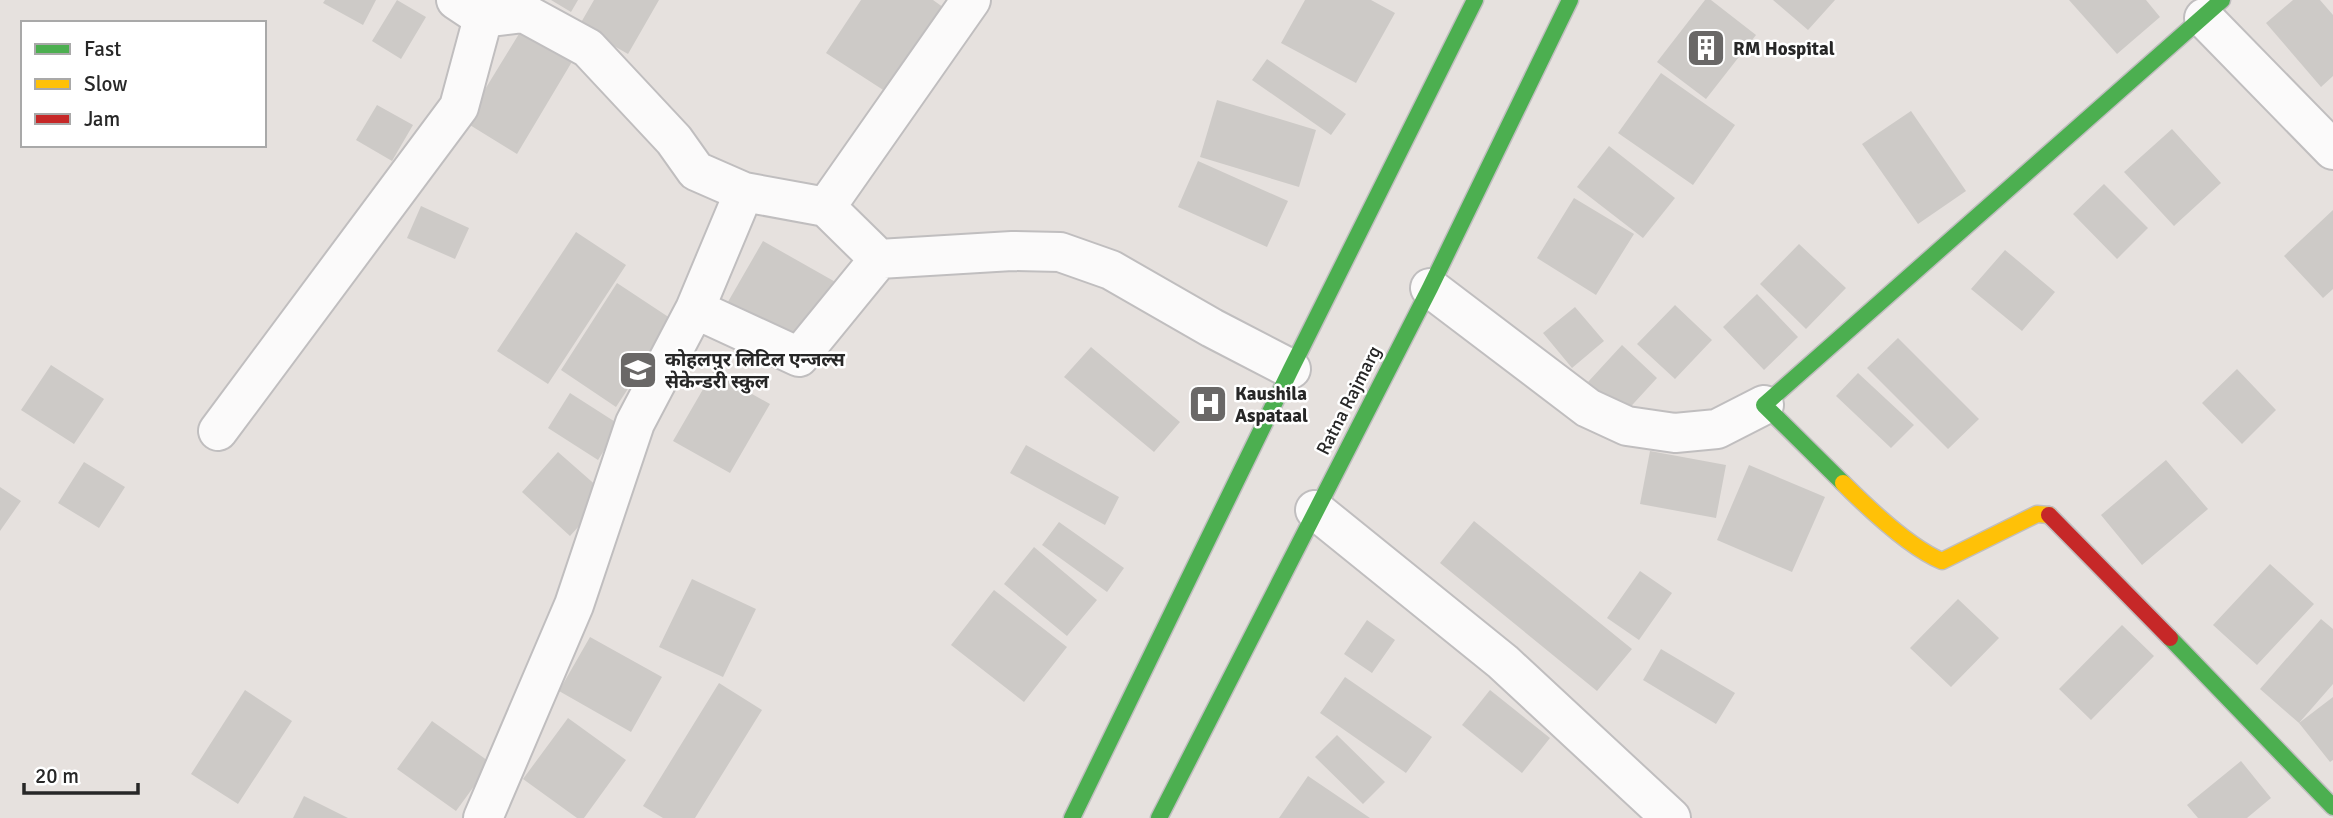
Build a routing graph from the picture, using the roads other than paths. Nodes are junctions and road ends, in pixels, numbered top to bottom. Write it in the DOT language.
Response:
graph roads {
  1 [pos="971,0"];
  2 [pos="1475,0"];
  3 [pos="1570,0"];
  4 [pos="470,9"];
  5 [pos="2213,9"];
  6 [pos="2333,150"];
  7 [pos="744,192"];
  8 [pos="826,207"];
  9 [pos="879,258"];
  10 [pos="1430,288"];
  11 [pos="695,309"];
  12 [pos="1291,369"];
  13 [pos="1764,405"];
  14 [pos="218,431"];
  15 [pos="1315,510"];
  16 [pos="2333,807"];
  17 [pos="483,818"];
  18 [pos="1072,818"];
  19 [pos="1159,818"];
  20 [pos="1671,818"];
  1 -- 8 [label="street"];
  2 -- 12 [label="main road"];
  3 -- 10 [label="main road, Ratna Rajmarg"];
  4 -- 7 [label="street"];
  4 -- 14 [label="street"];
  5 -- 6 [label="street"];
  5 -- 13 [label="main road"];
  7 -- 8 [label="street"];
  7 -- 11 [label="street"];
  8 -- 9 [label="street"];
  9 -- 11 [label="street"];
  9 -- 12 [label="street"];
  10 -- 13 [label="street"];
  10 -- 15 [label="main road, Ratna Rajmarg"];
  11 -- 17 [label="street"];
  12 -- 18 [label="main road"];
  13 -- 16 [label="main road"];
  15 -- 19 [label="main road, Ratna Rajmarg"];
  15 -- 20 [label="street"];
}
